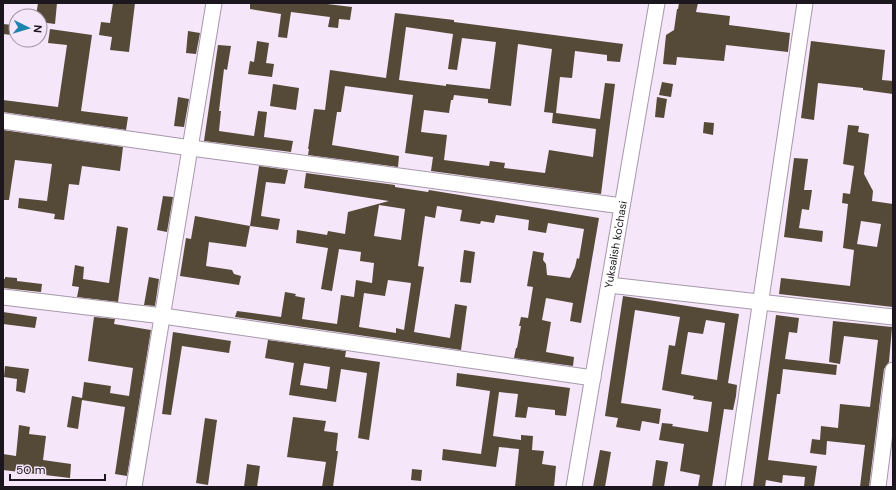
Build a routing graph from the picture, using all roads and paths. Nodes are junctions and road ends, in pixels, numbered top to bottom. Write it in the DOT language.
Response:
graph roads {
  1 [pos="214,3"];
  2 [pos="657,3"];
  3 [pos="805,3"];
  4 [pos="3,121"];
  5 [pos="191,148"];
  6 [pos="622,206"];
  7 [pos="609,284"];
  8 [pos="3,297"];
  9 [pos="760,302"];
  10 [pos="163,316"];
  11 [pos="893,317"];
  12 [pos="893,370"];
  13 [pos="593,378"];
  14 [pos="134,487"];
  15 [pos="574,487"];
  16 [pos="733,487"];
  17 [pos="878,487"];
  1 -- 5 [label="street"];
  2 -- 6 [label="street, Yuksalish ko'chasi"];
  3 -- 9 [label="street"];
  4 -- 5 [label="street"];
  5 -- 6 [label="street"];
  5 -- 10 [label="street"];
  6 -- 7 [label="street, Yuksalish ko'chasi"];
  7 -- 9 [label="street"];
  7 -- 13 [label="street, Yuksalish ko'chasi"];
  8 -- 10 [label="street"];
  9 -- 11 [label="street"];
  9 -- 16 [label="street"];
  10 -- 13 [label="street"];
  10 -- 14 [label="street"];
  12 -- 17 [label="street"];
  13 -- 15 [label="street, Yuksalish ko'chasi"];
}
